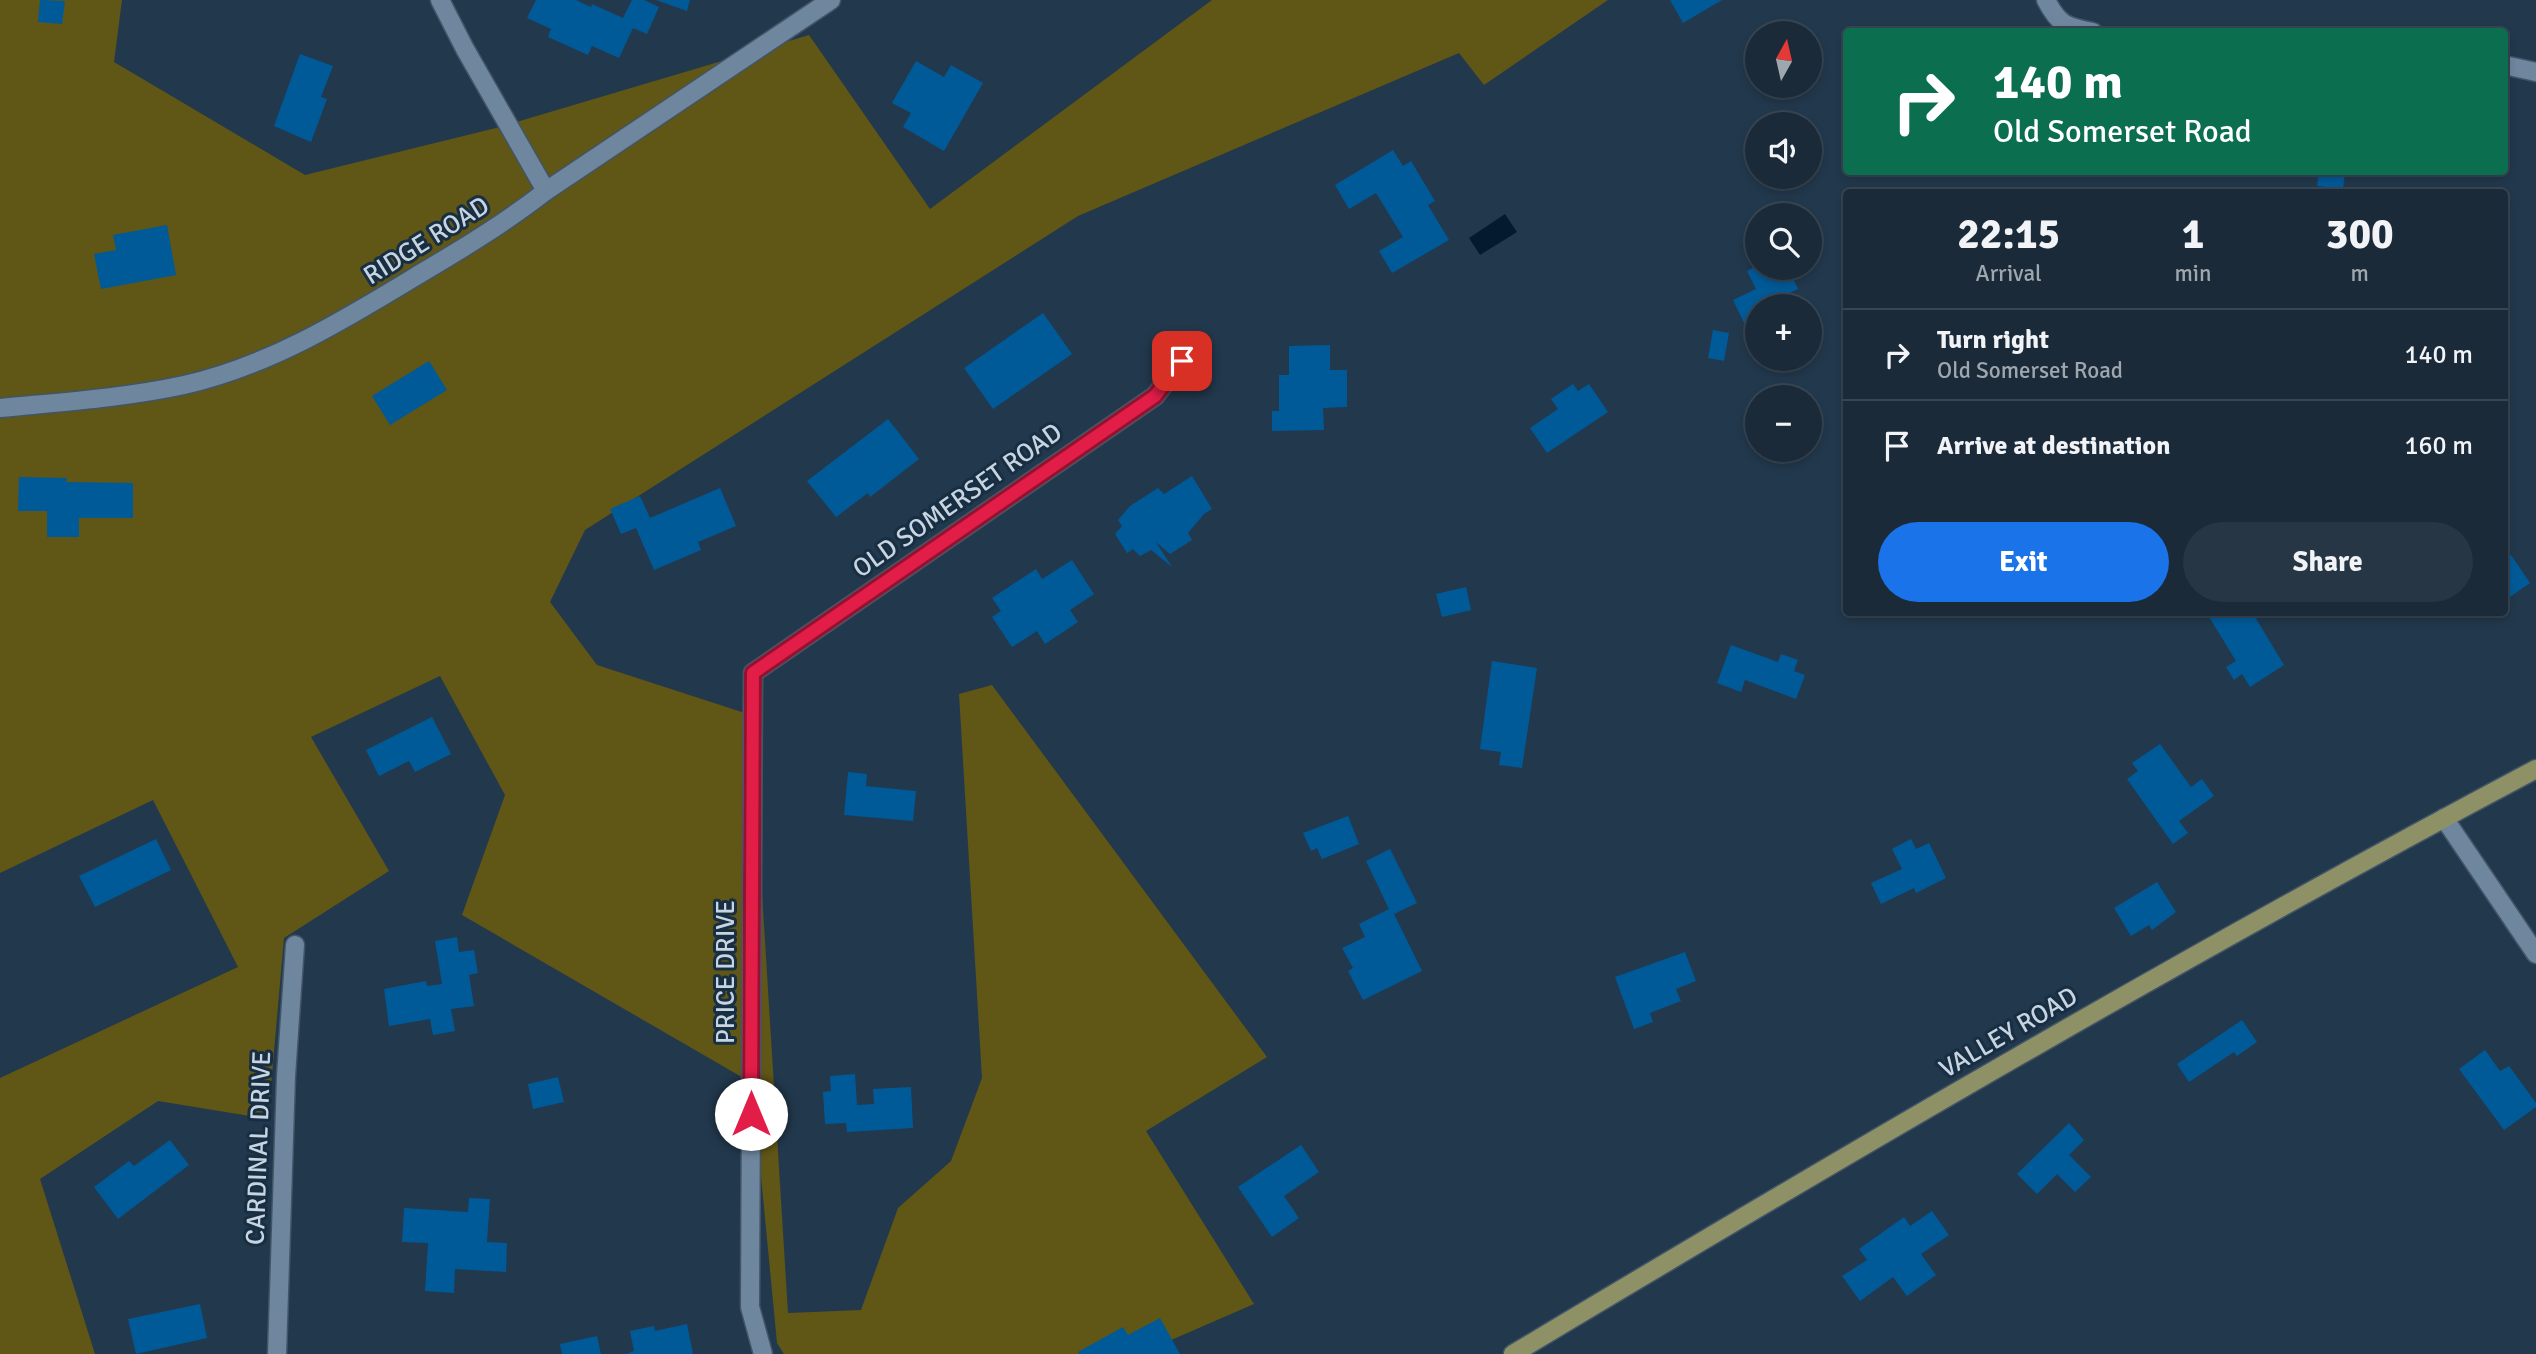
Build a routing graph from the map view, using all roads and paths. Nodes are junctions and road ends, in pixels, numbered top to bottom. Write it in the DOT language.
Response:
graph roads {
  1 [pos="440,0"];
  2 [pos="831,0"];
  3 [pos="2046,0"];
  4 [pos="2071,28"];
  5 [pos="2508,66"];
  6 [pos="2536,72"];
  7 [pos="546,191"];
  8 [pos="1182,361"];
  9 [pos="0,408"];
  10 [pos="753,673"];
  11 [pos="2536,769"];
  12 [pos="2444,818"];
  13 [pos="295,945"];
  14 [pos="2536,954"];
  15 [pos="277,1354"];
  16 [pos="763,1354"];
  17 [pos="1513,1354"];
  1 -- 7 [label="street"];
  2 -- 7 [label="street, RIDGE ROAD"];
  3 -- 4 [label="street"];
  5 -- 6 [label="street"];
  7 -- 9 [label="street, RIDGE ROAD"];
  8 -- 10 [label="street, OLD SOMERSET ROAD"];
  10 -- 16 [label="street, PRICE DRIVE"];
  11 -- 12 [label="main road, VALLEY ROAD"];
  12 -- 14 [label="street"];
  12 -- 17 [label="main road, VALLEY ROAD"];
  13 -- 15 [label="street, CARDINAL DRIVE"];
}
